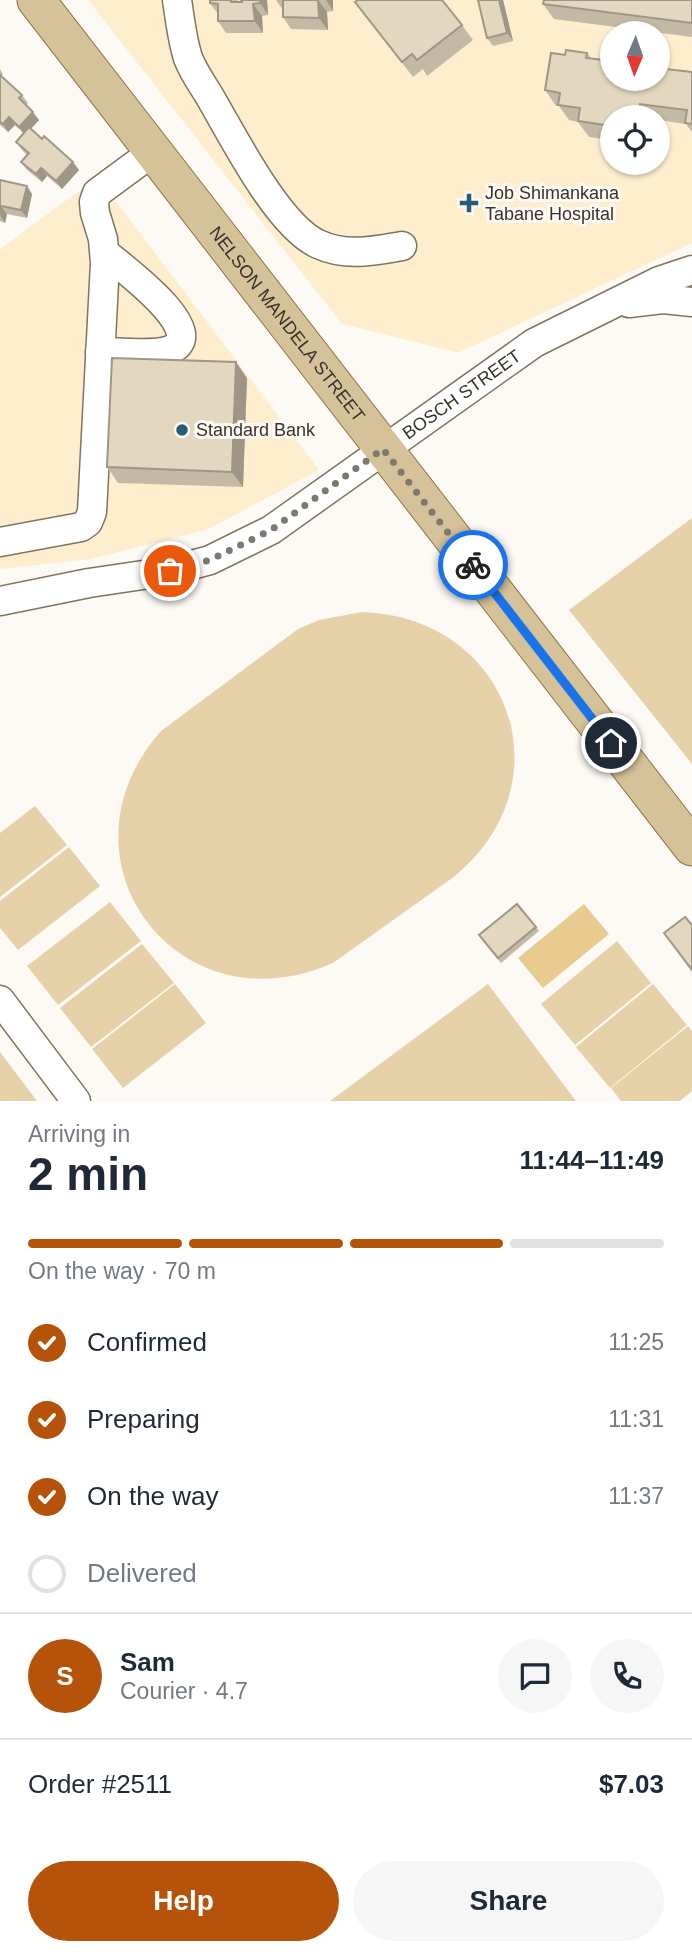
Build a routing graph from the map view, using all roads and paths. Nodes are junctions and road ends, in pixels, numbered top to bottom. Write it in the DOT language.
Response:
graph roads {
  1 [pos="177,0"];
  2 [pos="40,1"];
  3 [pos="154,151"];
  4 [pos="402,246"];
  5 [pos="105,253"];
  6 [pos="692,270"];
  7 [pos="692,302"];
  8 [pos="609,306"];
  9 [pos="100,352"];
  10 [pos="383,449"];
  11 [pos="0,542"];
  12 [pos="0,601"];
  13 [pos="692,847"];
  14 [pos="0,1000"];
  15 [pos="76,1101"];
  1 -- 4 [label="street"];
  2 -- 3 [label="main road, NELSON MANDELA STREET"];
  3 -- 5 [label="street"];
  3 -- 10 [label="main road, NELSON MANDELA STREET"];
  5 -- 9 [label="street"];
  5 -- 9 [label="street"];
  6 -- 8 [label="street, BOSCH STREET"];
  7 -- 8 [label="street"];
  8 -- 10 [label="street, BOSCH STREET"];
  9 -- 11 [label="street"];
  10 -- 12 [label="street, BOSCH STREET"];
  10 -- 13 [label="main road, NELSON MANDELA STREET"];
  14 -- 15 [label="street"];
}
